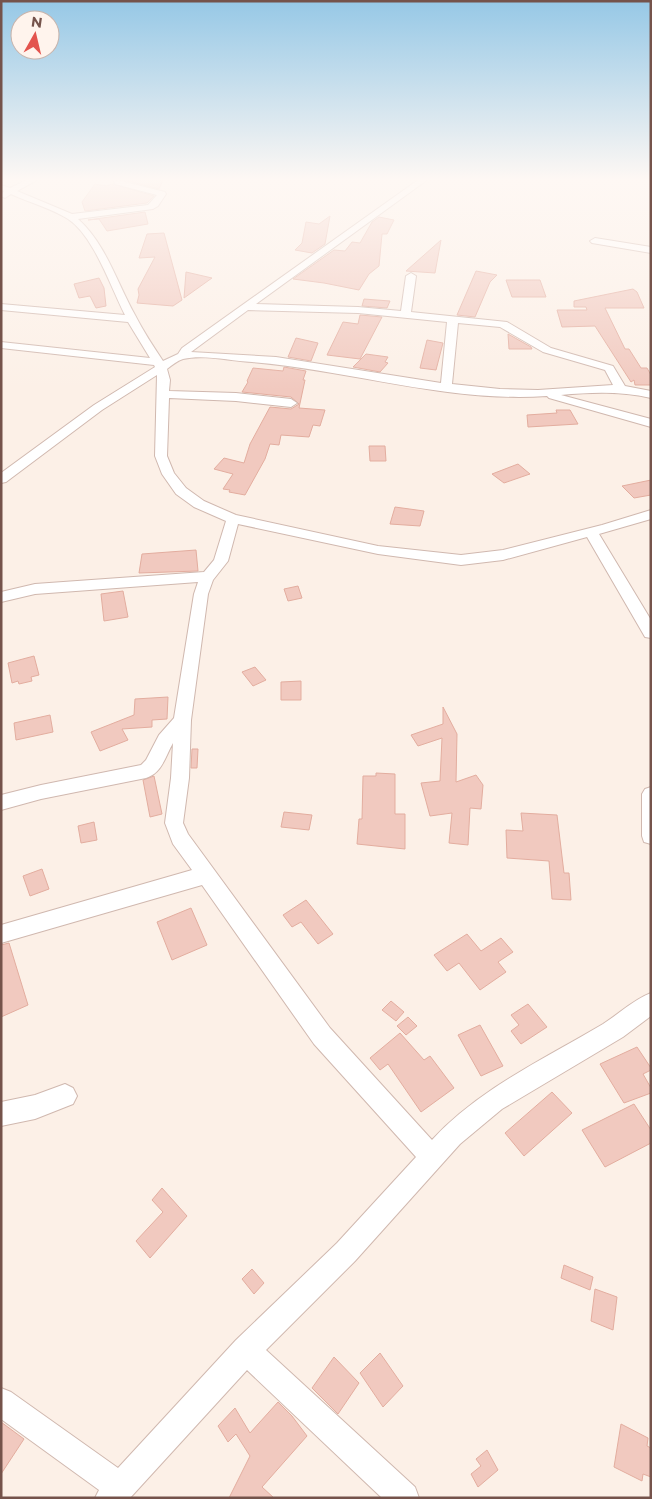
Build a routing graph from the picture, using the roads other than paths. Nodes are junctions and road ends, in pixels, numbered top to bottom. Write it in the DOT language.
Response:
graph roads {
  1 [pos="98,250"];
  2 [pos="326,250"];
  3 [pos="411,276"];
  4 [pos="246,307"];
  5 [pos="1,308"];
  6 [pos="406,313"];
  7 [pos="453,318"];
  8 [pos="132,319"];
  9 [pos="1,344"];
  10 [pos="182,356"];
  11 [pos="159,365"];
  12 [pos="446,386"];
  13 [pos="622,390"];
  14 [pos="538,393"];
  15 [pos="164,394"];
  16 [pos="651,395"];
  17 [pos="291,403"];
  18 [pos="651,423"];
  19 [pos="1,480"];
  20 [pos="651,514"];
  21 [pos="233,519"];
  22 [pos="610,527"];
  23 [pos="590,532"];
  24 [pos="607,559"];
  25 [pos="208,576"];
  26 [pos="1,597"];
  27 [pos="651,633"];
  28 [pos="182,720"];
  29 [pos="651,794"];
  30 [pos="1,803"];
  31 [pos="651,836"];
  32 [pos="206,875"];
  33 [pos="1,934"];
  34 [pos="650,1007"];
  35 [pos="65,1096"];
  36 [pos="1,1114"];
  37 [pos="432,1156"];
  38 [pos="246,1350"];
  39 [pos="1,1402"];
  40 [pos="115,1492"];
  41 [pos="404,1498"];
  1 -- 8 [label="street"];
  2 -- 4 [label="street"];
  3 -- 6 [label="street"];
  4 -- 6 [label="street"];
  4 -- 10 [label="street"];
  5 -- 8 [label="street"];
  6 -- 7 [label="street"];
  7 -- 12 [label="street"];
  7 -- 13 [label="street"];
  8 -- 11 [label="street"];
  9 -- 11 [label="street"];
  10 -- 11 [label="street"];
  10 -- 12 [label="street"];
  11 -- 15 [label="street"];
  11 -- 19 [label="street"];
  12 -- 14 [label="street"];
  13 -- 14 [label="street"];
  13 -- 16 [label="street"];
  14 -- 18 [label="street"];
  15 -- 17 [label="street"];
  15 -- 21 [label="street"];
  20 -- 22 [label="street"];
  21 -- 23 [label="street"];
  21 -- 25 [label="street"];
  22 -- 23 [label="street"];
  22 -- 24 [label="street"];
  23 -- 24 [label="street"];
  24 -- 27 [label="street"];
  25 -- 26 [label="street"];
  25 -- 28 [label="street"];
  28 -- 30 [label="street"];
  28 -- 32 [label="street"];
  29 -- 31 [label="street"];
  32 -- 33 [label="street"];
  32 -- 37 [label="street"];
  34 -- 37 [label="street"];
  35 -- 36 [label="street"];
  37 -- 38 [label="street"];
  38 -- 40 [label="street"];
  38 -- 41 [label="street"];
  39 -- 40 [label="street"];
}
